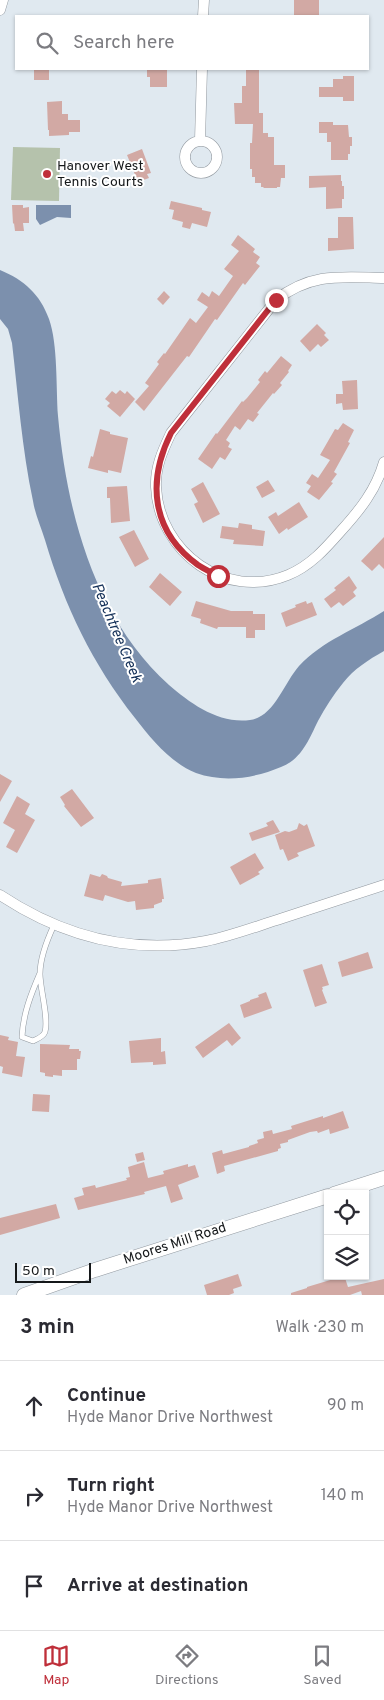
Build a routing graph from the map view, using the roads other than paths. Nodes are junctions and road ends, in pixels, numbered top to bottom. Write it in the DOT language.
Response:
graph roads {
  1 [pos="3,0"];
  2 [pos="204,0"];
  3 [pos="0,10"];
  4 [pos="203,15"];
  5 [pos="202,70"];
  6 [pos="200,140"];
  7 [pos="384,278"];
  8 [pos="384,462"];
  9 [pos="384,885"];
  10 [pos="0,894"];
  11 [pos="54,925"];
  12 [pos="40,973"];
  13 [pos="384,1178"];
  14 [pos="346,1190"];
  15 [pos="324,1197"];
  16 [pos="24,1295"];
  1 -- 3 [label="street"];
  2 -- 4 [label="street"];
  5 -- 6 [label="street"];
  7 -- 8 [label="street"];
  9 -- 11 [label="street"];
  10 -- 11 [label="street"];
  11 -- 12 [label="lane"];
  12 -- 12 [label="lane"];
  13 -- 14 [label="street"];
  15 -- 16 [label="street, Moores Mill Road"];
}
